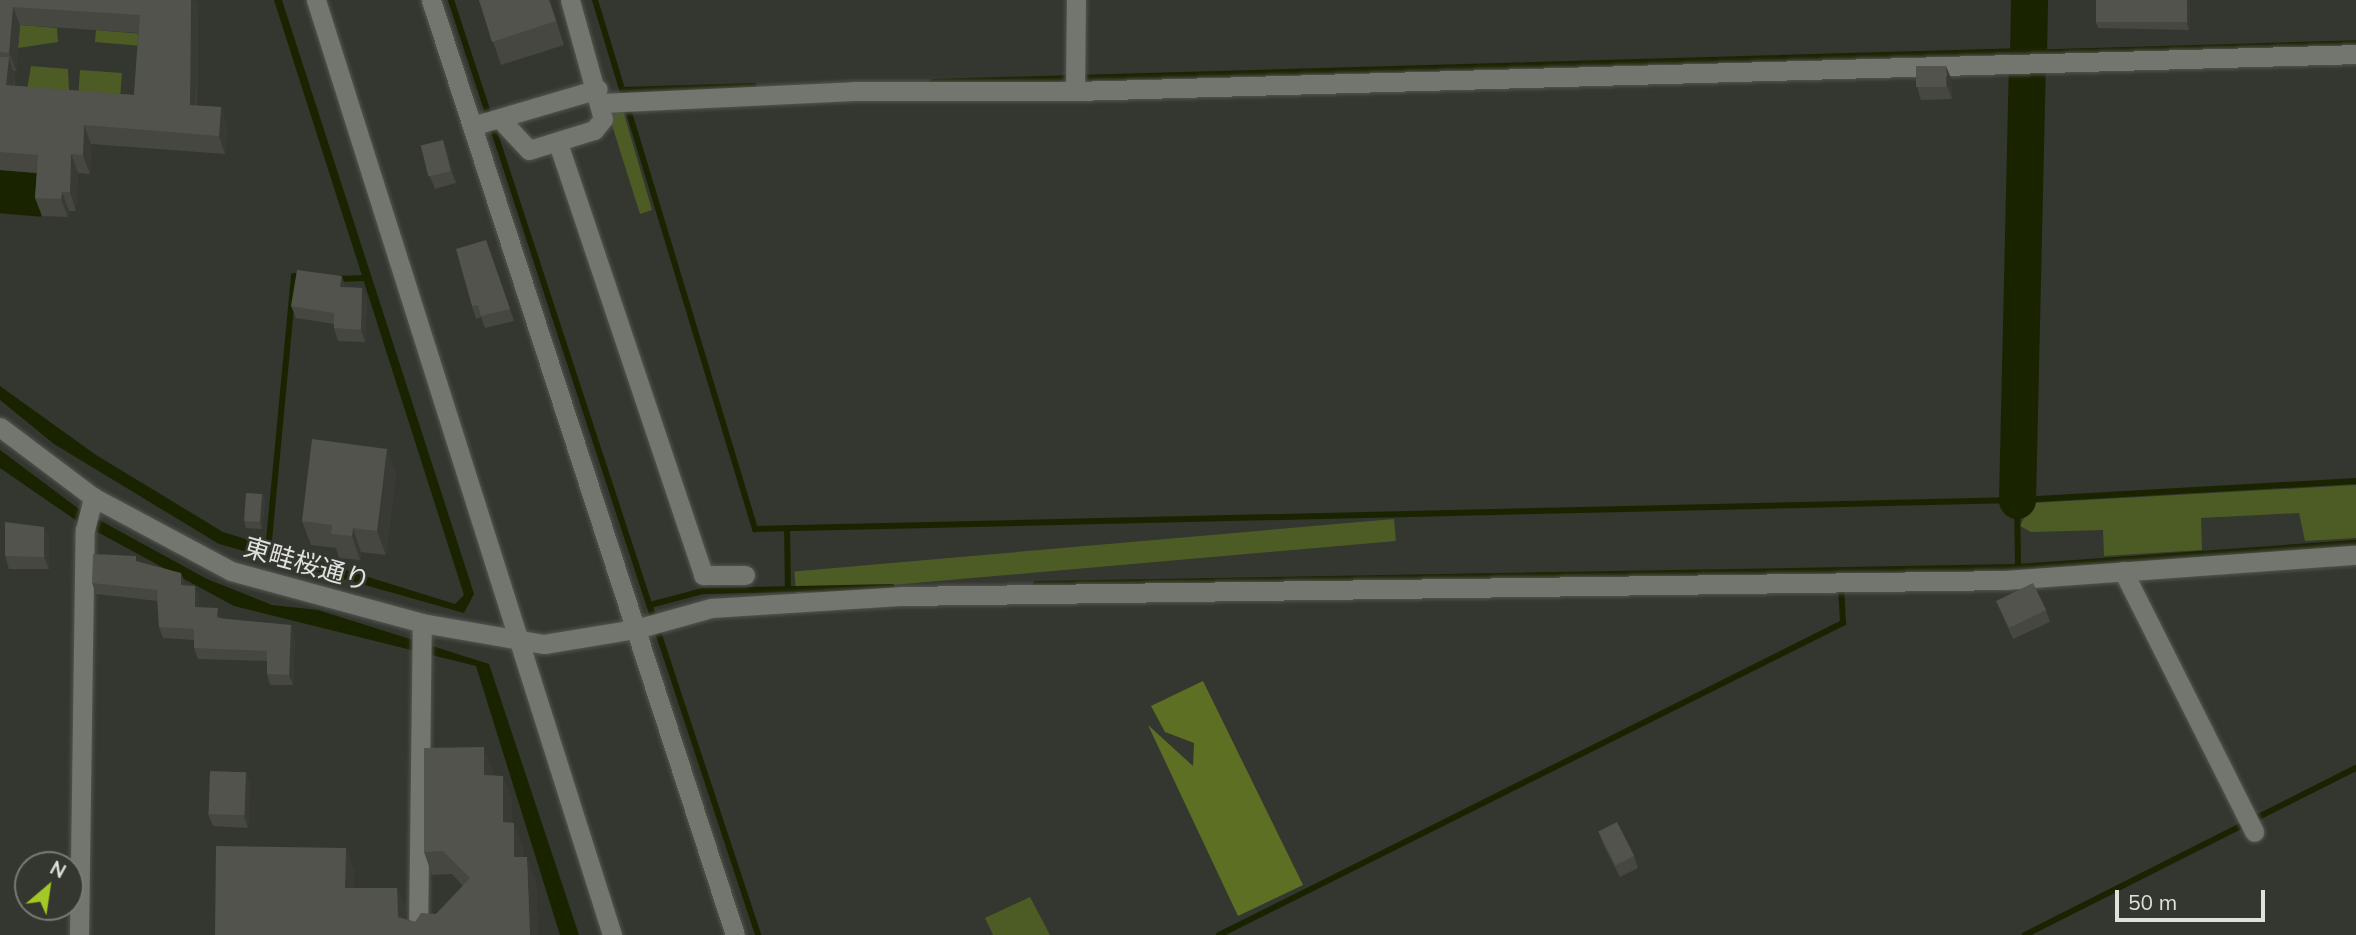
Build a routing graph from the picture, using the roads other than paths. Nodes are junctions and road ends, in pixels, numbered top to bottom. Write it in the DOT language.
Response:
graph roads {
  1 [pos="316,0"];
  2 [pos="431,0"];
  3 [pos="570,0"];
  4 [pos="1076,0"];
  5 [pos="2356,54"];
  6 [pos="1075,82"];
  7 [pos="612,99"];
  8 [pos="488,122"];
  9 [pos="558,143"];
  10 [pos="0,427"];
  11 [pos="93,497"];
  12 [pos="2356,555"];
  13 [pos="2123,571"];
  14 [pos="745,575"];
  15 [pos="636,629"];
  16 [pos="520,638"];
  17 [pos="421,640"];
  18 [pos="2251,825"];
  19 [pos="79,935"];
  20 [pos="418,935"];
  21 [pos="612,935"];
  22 [pos="735,935"];
  1 -- 16 [label="street"];
  2 -- 8 [label="street"];
  3 -- 7 [label="street"];
  4 -- 6 [label="street"];
  5 -- 6 [label="street"];
  6 -- 7 [label="street"];
  7 -- 8 [label="street"];
  7 -- 9 [label="street"];
  8 -- 9 [label="street"];
  8 -- 15 [label="street"];
  9 -- 14 [label="street"];
  10 -- 11 [label="street, 東畦桜通り"];
  11 -- 17 [label="street, 東畦桜通り"];
  11 -- 19 [label="street"];
  12 -- 13 [label="street, 東畦桜通り"];
  13 -- 15 [label="street, 東畦桜通り"];
  13 -- 18 [label="street"];
  15 -- 16 [label="street, 東畦桜通り"];
  15 -- 22 [label="street"];
  16 -- 17 [label="street, 東畦桜通り"];
  16 -- 21 [label="street"];
  17 -- 20 [label="street"];
}
